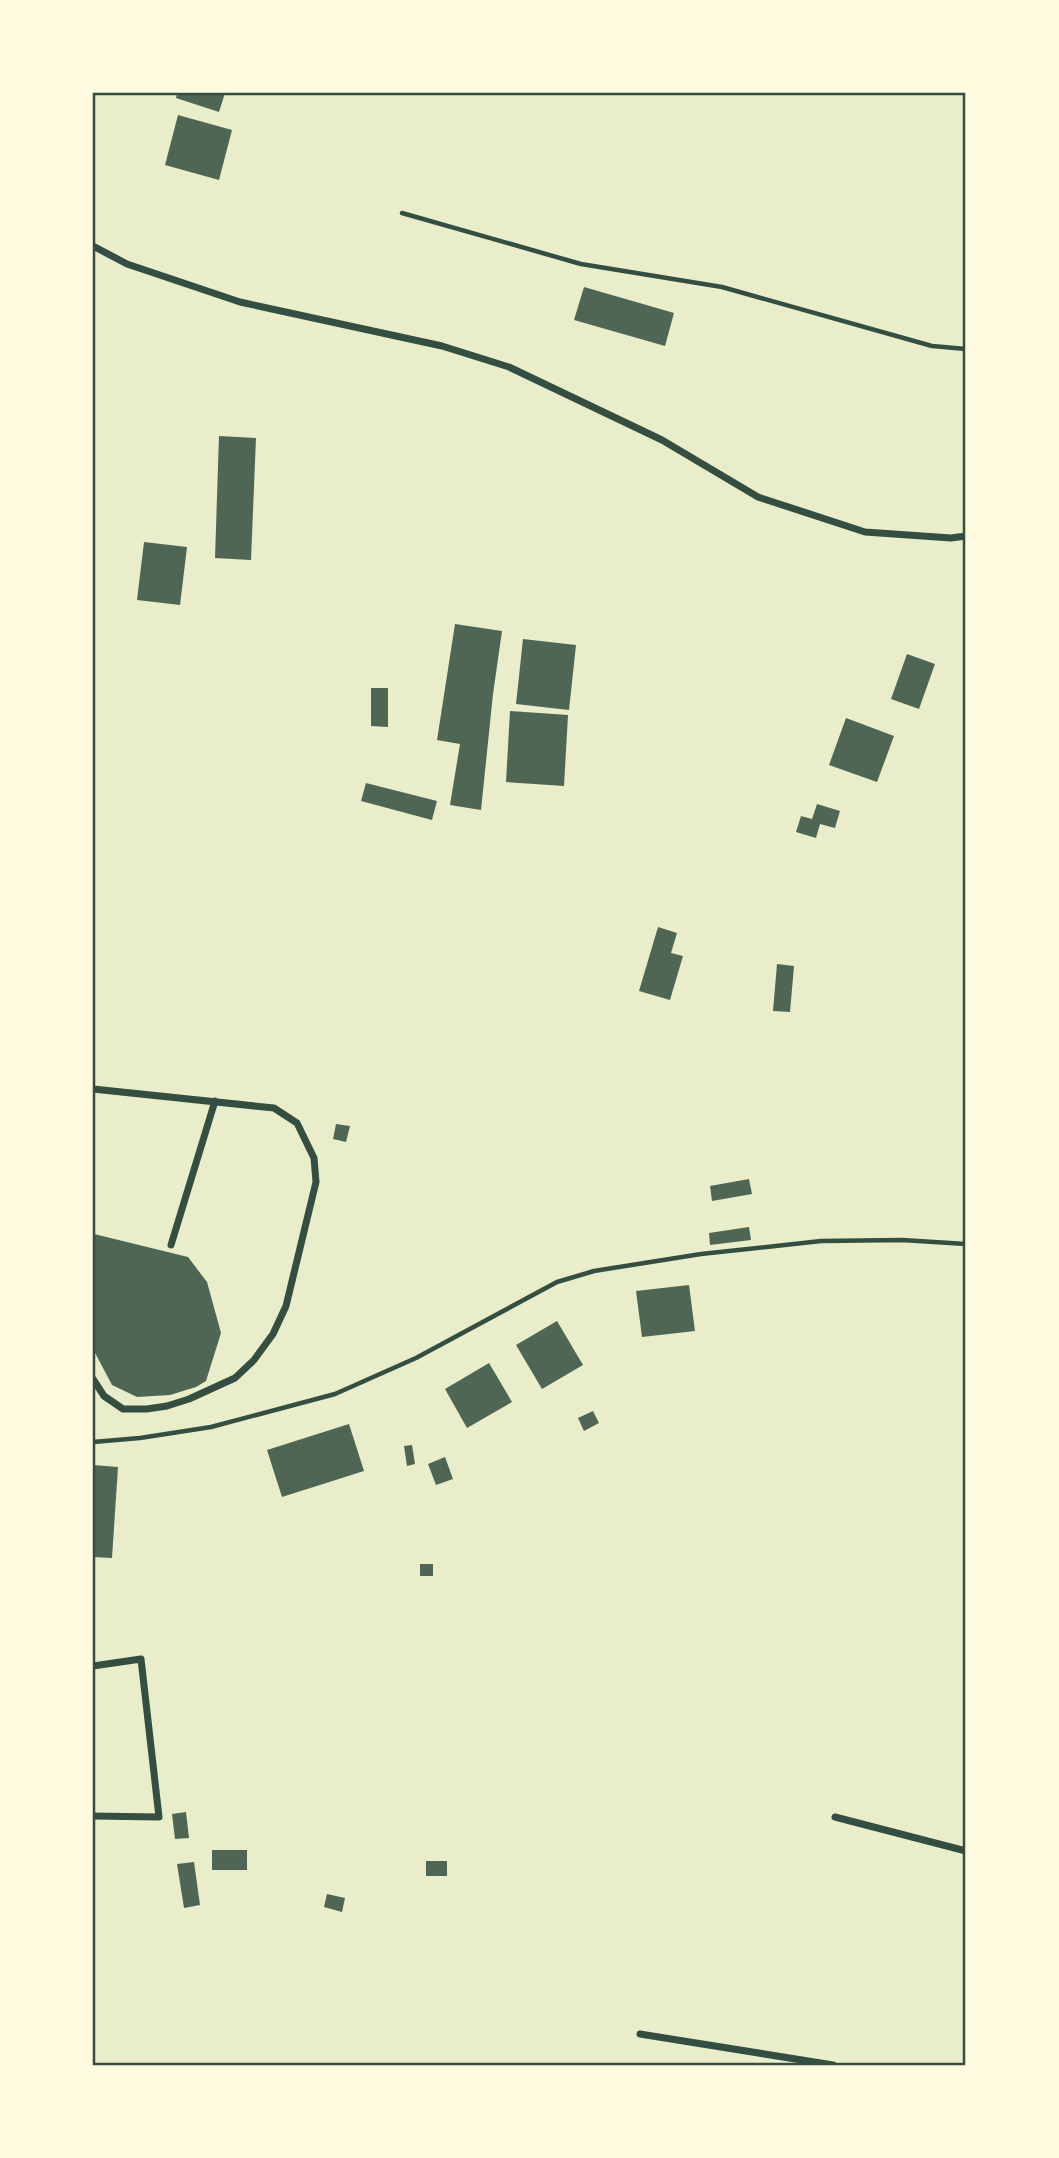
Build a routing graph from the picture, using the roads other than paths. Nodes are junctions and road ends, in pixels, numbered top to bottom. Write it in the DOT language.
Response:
graph roads {
  1 [pos="402,213"];
  2 [pos="93,246"];
  3 [pos="966,349"];
  4 [pos="966,536"];
  5 [pos="93,1089"];
  6 [pos="215,1101"];
  7 [pos="966,1244"];
  8 [pos="171,1245"];
  9 [pos="93,1379"];
  10 [pos="93,1442"];
  11 [pos="93,1666"];
  12 [pos="93,1816"];
  13 [pos="835,1817"];
  14 [pos="966,1851"];
  15 [pos="640,2034"];
  16 [pos="833,2065"];
  1 -- 3 [label="lane"];
  2 -- 4 [label="street"];
  5 -- 6 [label="street"];
  6 -- 8 [label="street"];
  6 -- 9 [label="street"];
  7 -- 10 [label="lane"];
  11 -- 12 [label="street"];
  13 -- 14 [label="street"];
  15 -- 16 [label="street"];
}
